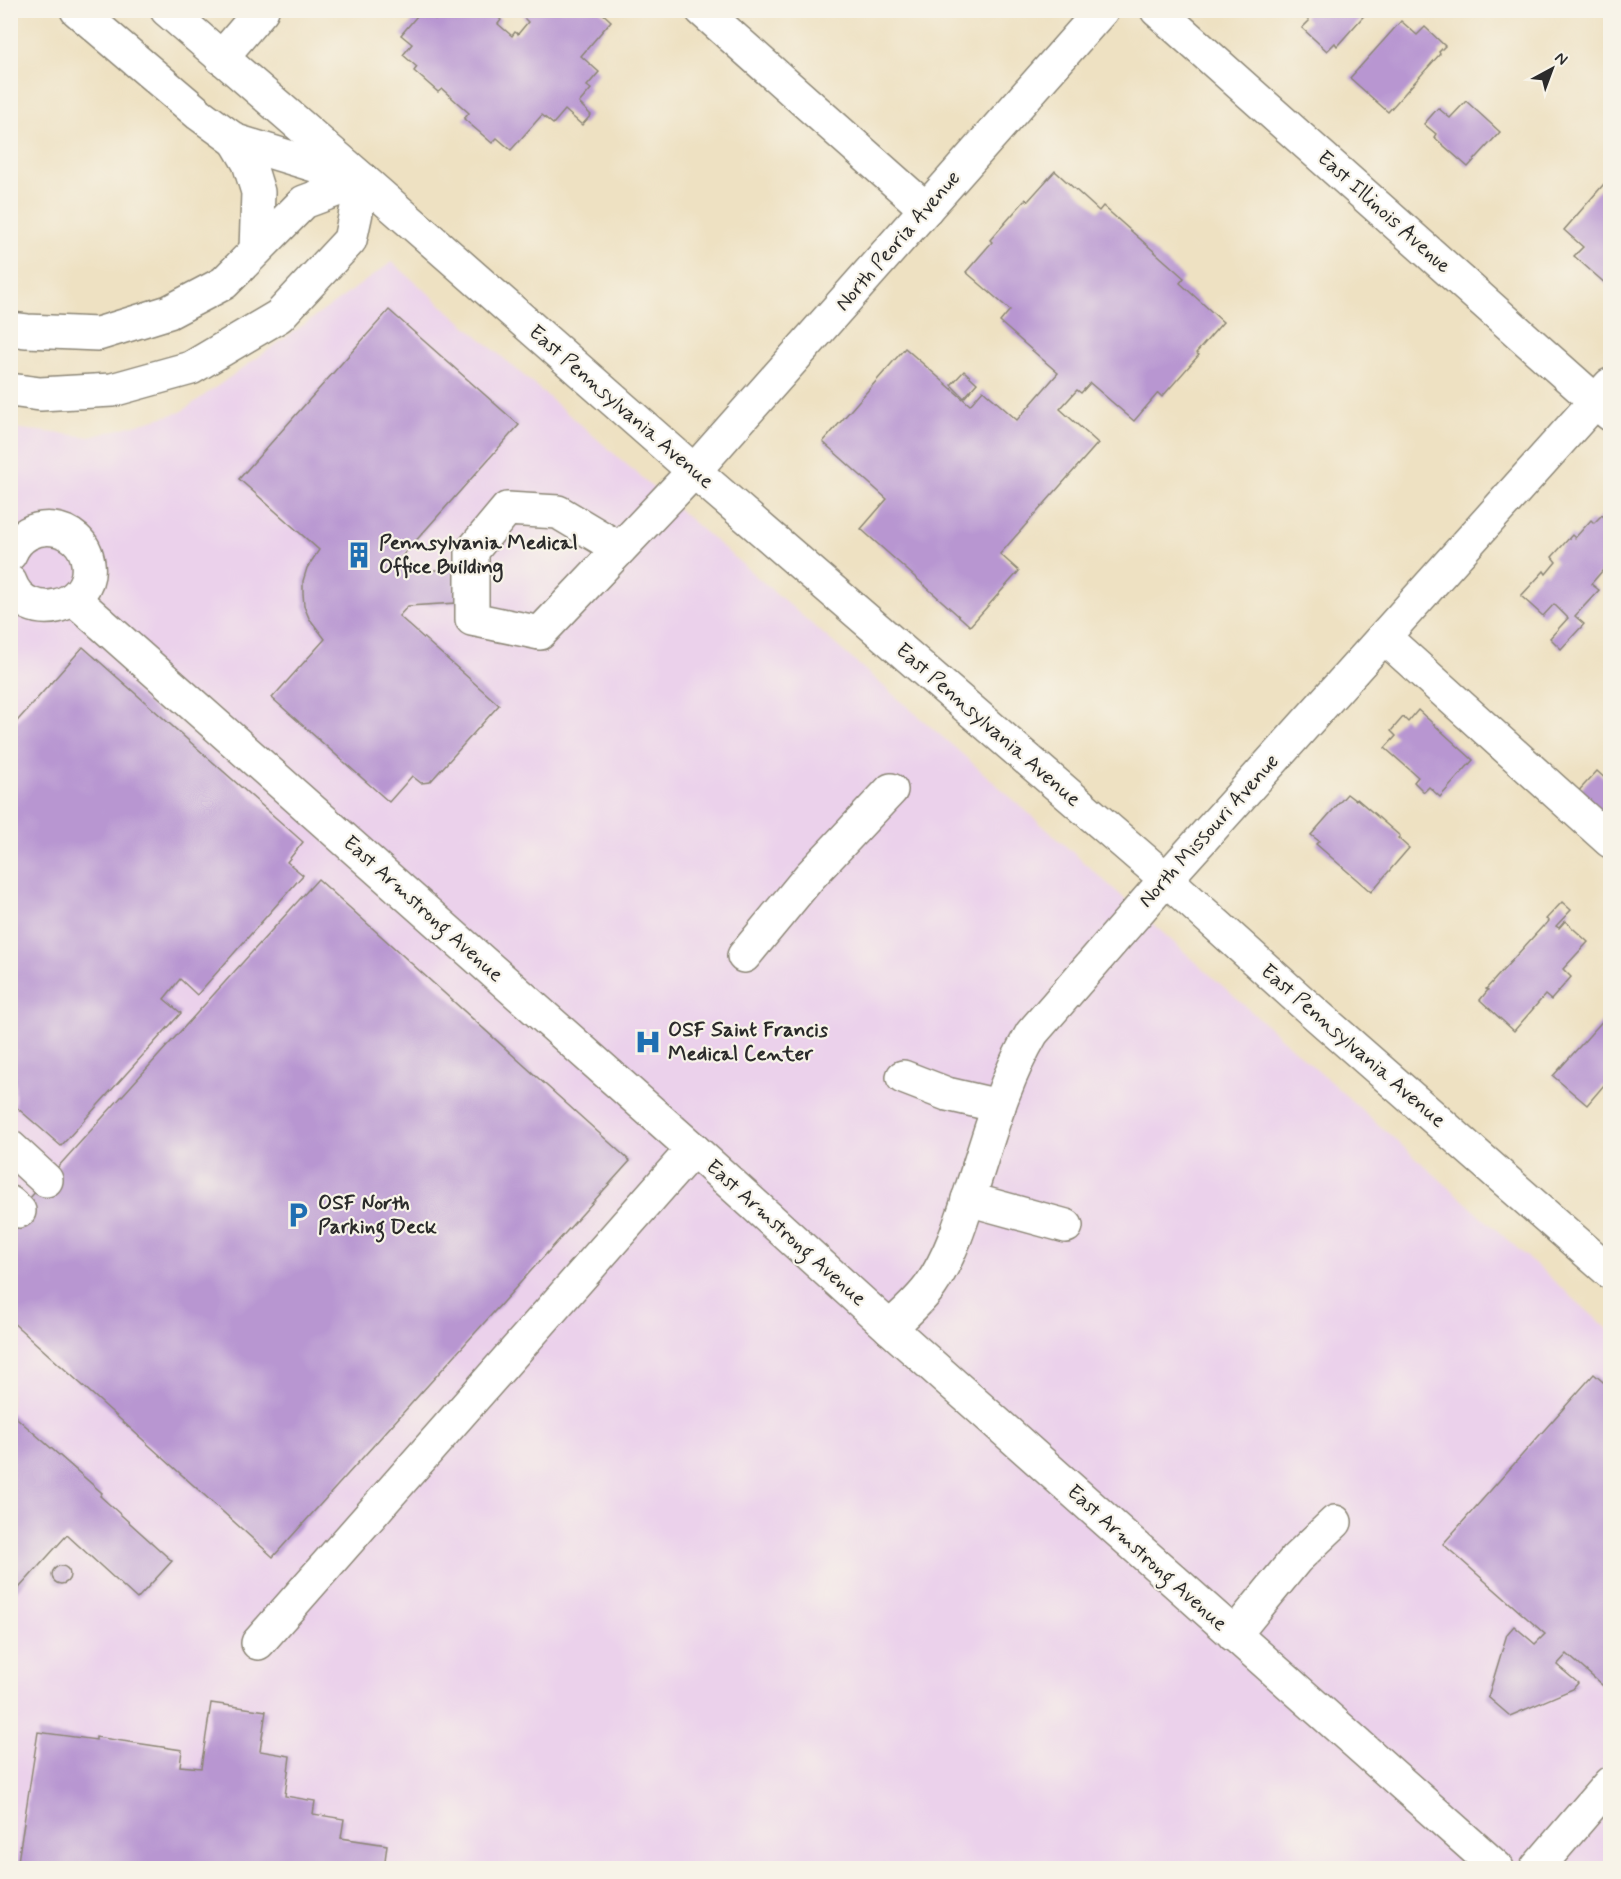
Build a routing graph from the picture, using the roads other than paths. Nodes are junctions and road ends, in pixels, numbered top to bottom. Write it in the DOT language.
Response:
graph roads {
  1 [pos="77,10"];
  2 [pos="167,10"];
  3 [pos="262,10"];
  4 [pos="702,10"];
  5 [pos="1102,10"];
  6 [pos="1157,10"];
  7 [pos="221,58"];
  8 [pos="236,141"];
  9 [pos="363,180"];
  10 [pos="926,209"];
  11 [pos="256,250"];
  12 [pos="10,329"];
  13 [pos="10,390"];
  14 [pos="1606,400"];
  15 [pos="694,471"];
  16 [pos="620,549"];
  17 [pos="10,554"];
  18 [pos="14,596"];
  19 [pos="74,599"];
  20 [pos="1384,637"];
  21 [pos="891,790"];
  22 [pos="1611,841"];
  23 [pos="1166,879"];
  24 [pos="744,956"];
  25 [pos="903,1077"];
  26 [pos="999,1106"];
  27 [pos="10,1148"];
  28 [pos="693,1149"];
  29 [pos="46,1180"];
  30 [pos="968,1199"];
  31 [pos="1066,1226"];
  32 [pos="1611,1272"];
  33 [pos="890,1328"];
  34 [pos="1335,1522"];
  35 [pos="1234,1635"];
  36 [pos="258,1643"];
  37 [pos="1611,1783"];
  38 [pos="1497,1869"];
  39 [pos="1537,1869"];
  1 -- 8 [label="street, East Pennsylvania Avenue"];
  2 -- 7 [label="street, East Pennsylvania Avenue"];
  3 -- 7 [label="street"];
  4 -- 10 [label="street"];
  5 -- 10 [label="street, North Peoria Avenue"];
  6 -- 14 [label="street, East Illinois Avenue"];
  7 -- 9 [label="street, East Pennsylvania Avenue"];
  8 -- 9 [label="street, East Pennsylvania Avenue"];
  8 -- 11 [label="street"];
  9 -- 11 [label="street"];
  9 -- 13 [label="street"];
  9 -- 15 [label="street, East Pennsylvania Avenue"];
  10 -- 15 [label="street, North Peoria Avenue"];
  11 -- 12 [label="street"];
  14 -- 20 [label="street, North Missouri Avenue"];
  15 -- 16 [label="street, North Peoria Avenue"];
  15 -- 23 [label="street, East Pennsylvania Avenue"];
  16 -- 16 [label="street, North Peoria Avenue"];
  17 -- 19 [label="street"];
  18 -- 19 [label="street"];
  19 -- 28 [label="street, East Armstrong Avenue"];
  20 -- 22 [label="street"];
  20 -- 23 [label="street, North Missouri Avenue"];
  21 -- 24 [label="street"];
  23 -- 26 [label="street, North Missouri Avenue"];
  23 -- 32 [label="street, East Pennsylvania Avenue"];
  25 -- 26 [label="street"];
  26 -- 30 [label="street, North Missouri Avenue"];
  27 -- 29 [label="street"];
  28 -- 33 [label="street, East Armstrong Avenue"];
  28 -- 36 [label="street"];
  30 -- 31 [label="street"];
  30 -- 33 [label="street, North Missouri Avenue"];
  33 -- 35 [label="street, East Armstrong Avenue"];
  34 -- 35 [label="street"];
  35 -- 38 [label="street, East Armstrong Avenue"];
  37 -- 39 [label="street"];
}
